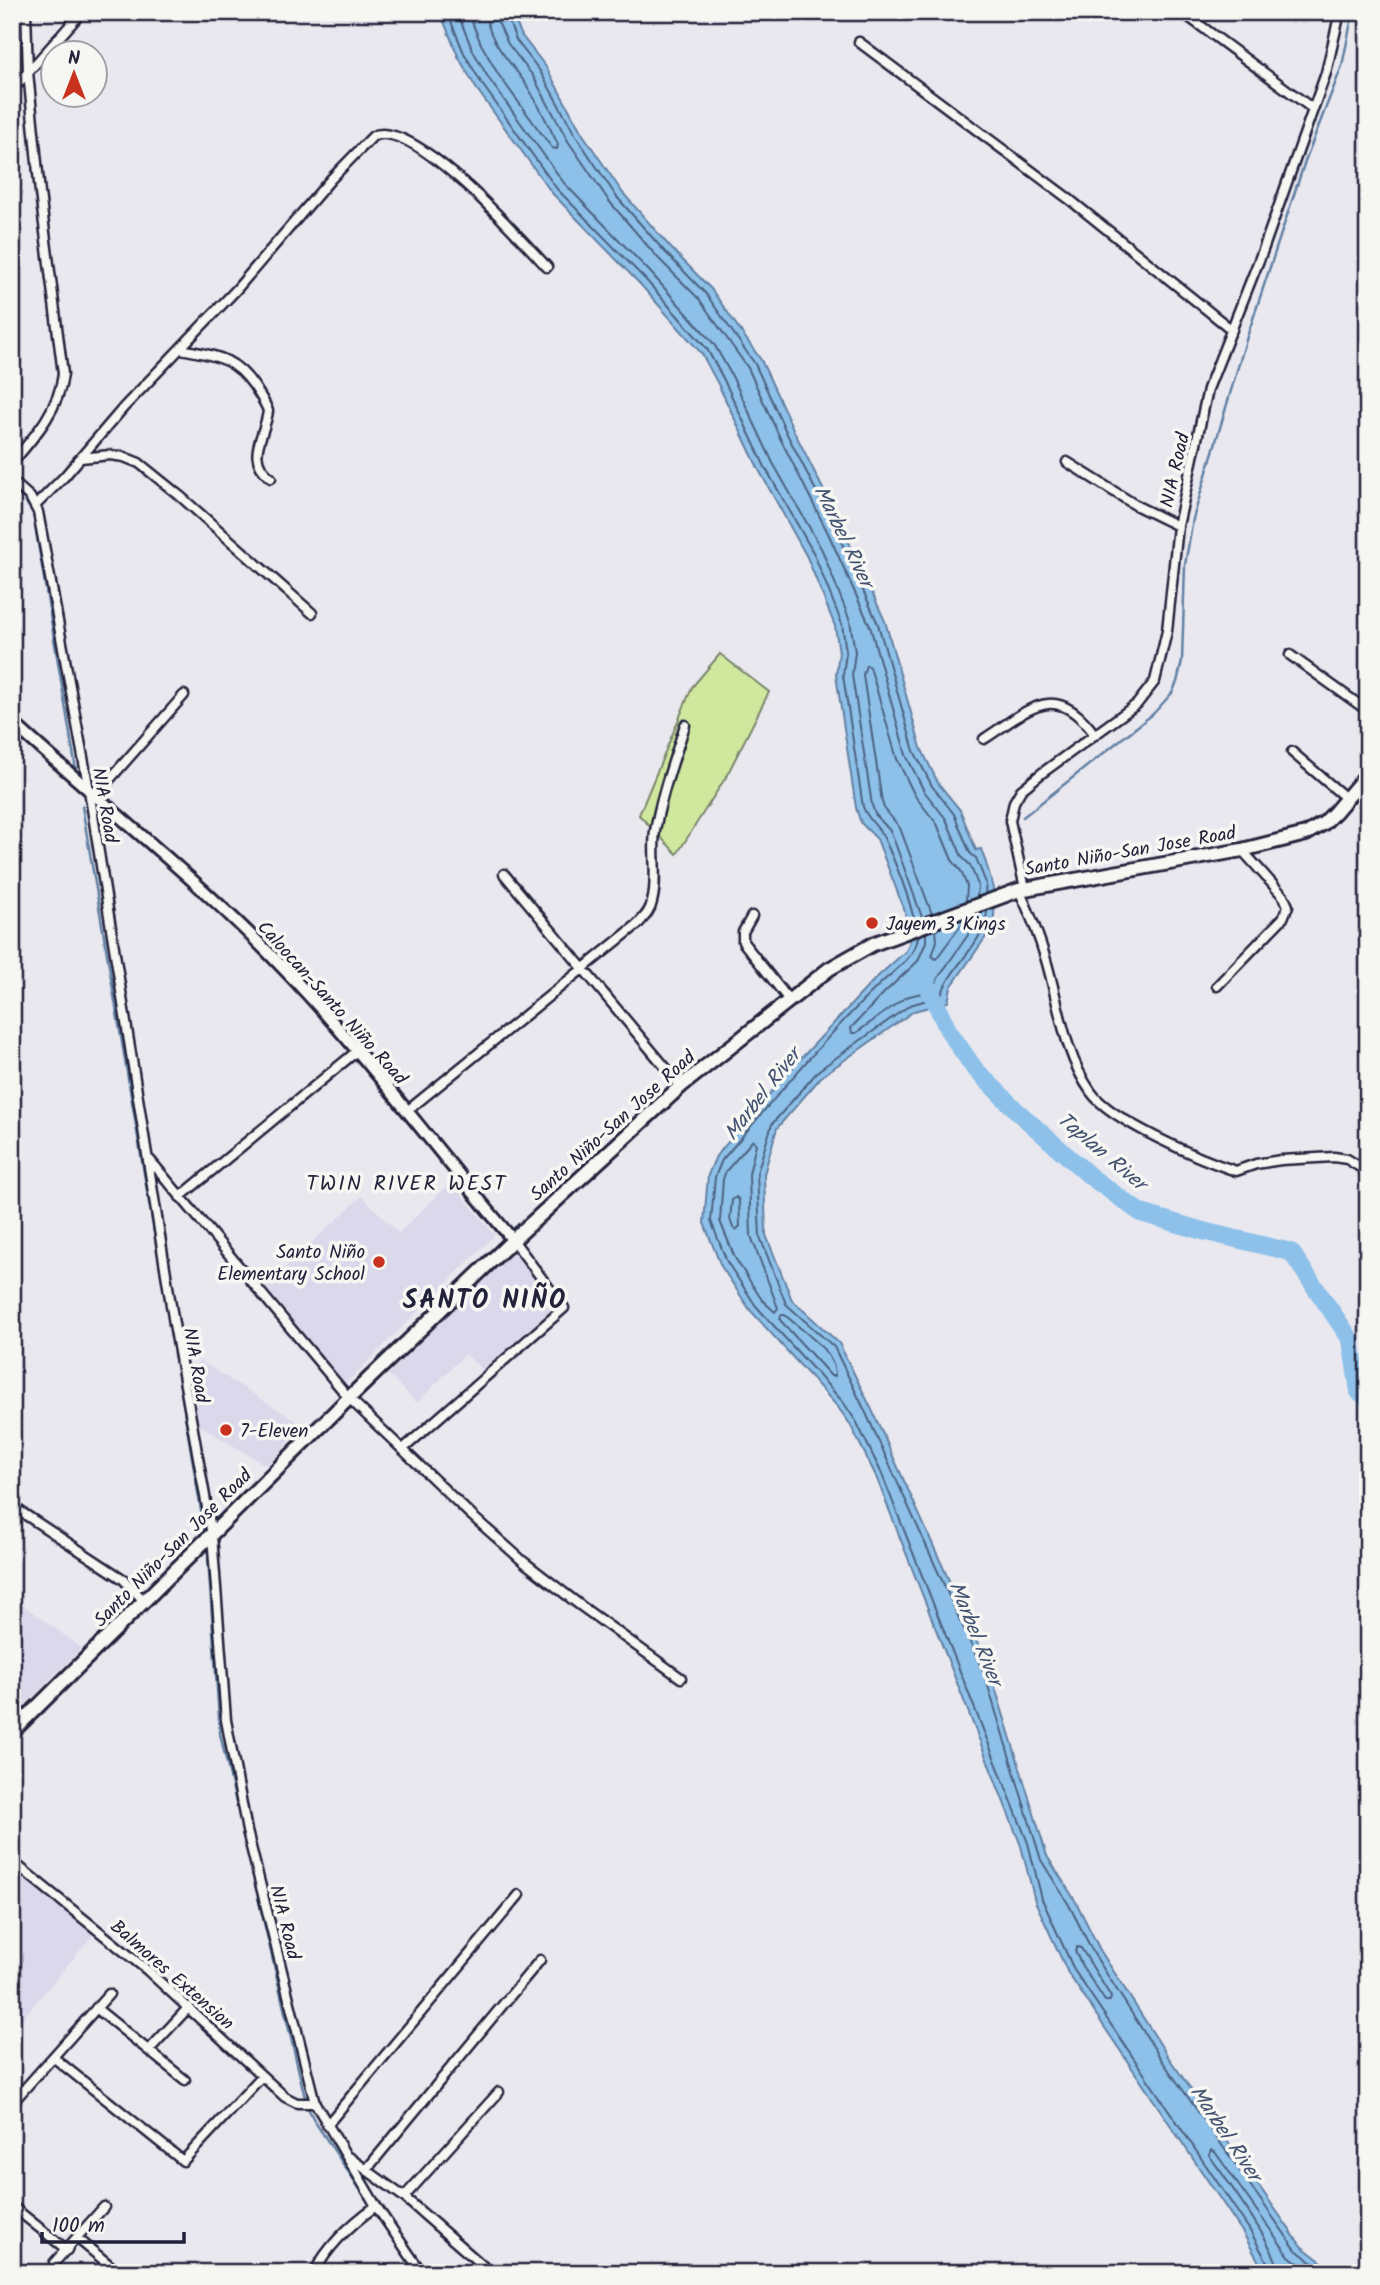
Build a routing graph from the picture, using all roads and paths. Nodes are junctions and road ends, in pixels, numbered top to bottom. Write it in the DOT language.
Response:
graph roads {
  1 [pos="26,12"];
  2 [pos="82,12"];
  3 [pos="1182,12"];
  4 [pos="1340,12"];
  5 [pos="859,42"];
  6 [pos="28,72"];
  7 [pos="12,90"];
  8 [pos="1313,108"];
  9 [pos="547,267"];
  10 [pos="1232,330"];
  11 [pos="181,349"];
  12 [pos="81,458"];
  13 [pos="12,463"];
  14 [pos="1067,463"];
  15 [pos="271,478"];
  16 [pos="12,481"];
  17 [pos="36,505"];
  18 [pos="1178,526"];
  19 [pos="312,612"];
  20 [pos="1290,655"];
  21 [pos="184,695"];
  22 [pos="1368,712"];
  23 [pos="12,722"];
  24 [pos="685,725"];
  25 [pos="1095,735"];
  26 [pos="984,739"];
  27 [pos="1292,752"];
  28 [pos="1365,782"];
  29 [pos="92,793"];
  30 [pos="1347,799"];
  31 [pos="1242,850"];
  32 [pos="504,874"];
  33 [pos="1022,889"];
  34 [pos="752,916"];
  35 [pos="583,968"];
  36 [pos="1217,986"];
  37 [pos="789,1000"];
  38 [pos="357,1051"];
  39 [pos="681,1086"];
  40 [pos="407,1111"];
  41 [pos="148,1158"];
  42 [pos="1368,1172"];
  43 [pos="180,1197"];
  44 [pos="513,1240"];
  45 [pos="349,1398"];
  46 [pos="403,1449"];
  47 [pos="12,1506"];
  48 [pos="212,1535"];
  49 [pos="145,1602"];
  50 [pos="681,1678"];
  51 [pos="12,1732"];
  52 [pos="12,1861"];
  53 [pos="519,1895"];
  54 [pos="540,1960"];
  55 [pos="109,1994"];
  56 [pos="189,2007"];
  57 [pos="96,2008"];
  58 [pos="149,2050"];
  59 [pos="53,2057"];
  60 [pos="262,2076"];
  61 [pos="185,2080"];
  62 [pos="499,2092"];
  63 [pos="12,2103"];
  64 [pos="315,2103"];
  65 [pos="327,2125"];
  66 [pos="347,2156"];
  67 [pos="367,2169"];
  68 [pos="404,2197"];
  69 [pos="12,2206"];
  70 [pos="104,2207"];
  71 [pos="372,2208"];
  72 [pos="77,2238"];
  73 [pos="67,2250"];
  74 [pos="54,2263"];
  75 [pos="119,2273"];
  76 [pos="314,2273"];
  77 [pos="422,2273"];
  78 [pos="491,2273"];
  1 -- 6 [label="street"];
  2 -- 6 [label="street"];
  3 -- 8 [label="street"];
  4 -- 8 [label="street, NIA Road"];
  5 -- 10 [label="street"];
  6 -- 7 [label="street"];
  6 -- 13 [label="street"];
  8 -- 10 [label="street, NIA Road"];
  9 -- 11 [label="street"];
  10 -- 18 [label="street, NIA Road"];
  11 -- 12 [label="street"];
  11 -- 15 [label="street"];
  12 -- 17 [label="street"];
  12 -- 19 [label="street"];
  14 -- 18 [label="street"];
  16 -- 17 [label="street"];
  17 -- 29 [label="street, NIA Road"];
  18 -- 25 [label="street, NIA Road"];
  20 -- 22 [label="street"];
  21 -- 29 [label="street"];
  23 -- 29 [label="street, Caloocan-Santo Niño Road"];
  24 -- 35 [label="street"];
  25 -- 26 [label="street"];
  25 -- 33 [label="street, NIA Road"];
  27 -- 30 [label="street"];
  28 -- 30 [label="main road, Santo Niño-San Jose Road"];
  29 -- 38 [label="street, Caloocan-Santo Niño Road"];
  29 -- 41 [label="street, NIA Road"];
  30 -- 31 [label="main road, Santo Niño-San Jose Road"];
  31 -- 33 [label="main road, Santo Niño-San Jose Road"];
  31 -- 36 [label="street"];
  32 -- 35 [label="street"];
  33 -- 37 [label="main road, Santo Niño-San Jose Road"];
  33 -- 42 [label="street, NIA Road"];
  34 -- 37 [label="street"];
  35 -- 39 [label="street"];
  35 -- 40 [label="street"];
  37 -- 39 [label="main road, Santo Niño-San Jose Road"];
  38 -- 40 [label="street, Caloocan-Santo Niño Road"];
  38 -- 43 [label="street"];
  39 -- 44 [label="main road, Santo Niño-San Jose Road"];
  40 -- 44 [label="street, Caloocan-Santo Niño Road"];
  41 -- 43 [label="street"];
  41 -- 48 [label="street, NIA Road"];
  43 -- 45 [label="street"];
  44 -- 45 [label="main road, Santo Niño-San Jose Road"];
  44 -- 46 [label="street"];
  45 -- 46 [label="street"];
  45 -- 48 [label="main road, Santo Niño-San Jose Road"];
  46 -- 50 [label="street"];
  47 -- 49 [label="street"];
  48 -- 49 [label="main road, Santo Niño-San Jose Road"];
  48 -- 64 [label="street, NIA Road"];
  49 -- 51 [label="main road, Santo Niño-San Jose Road"];
  52 -- 56 [label="street, Balmores Extension"];
  53 -- 65 [label="street"];
  54 -- 67 [label="street"];
  55 -- 57 [label="street"];
  56 -- 58 [label="street"];
  56 -- 60 [label="street, Balmores Extension"];
  57 -- 58 [label="street"];
  57 -- 59 [label="street"];
  58 -- 61 [label="street"];
  59 -- 60 [label="street"];
  59 -- 63 [label="street"];
  60 -- 64 [label="street, Balmores Extension"];
  62 -- 68 [label="street"];
  64 -- 65 [label="street, NIA Road"];
  65 -- 66 [label="street, NIA Road"];
  66 -- 67 [label="street"];
  66 -- 71 [label="street, NIA Road"];
  67 -- 68 [label="street"];
  68 -- 78 [label="street"];
  69 -- 73 [label="street"];
  70 -- 72 [label="street"];
  71 -- 76 [label="street"];
  71 -- 77 [label="street, NIA Road"];
  72 -- 73 [label="street"];
  72 -- 75 [label="street"];
  73 -- 74 [label="street"];
}
